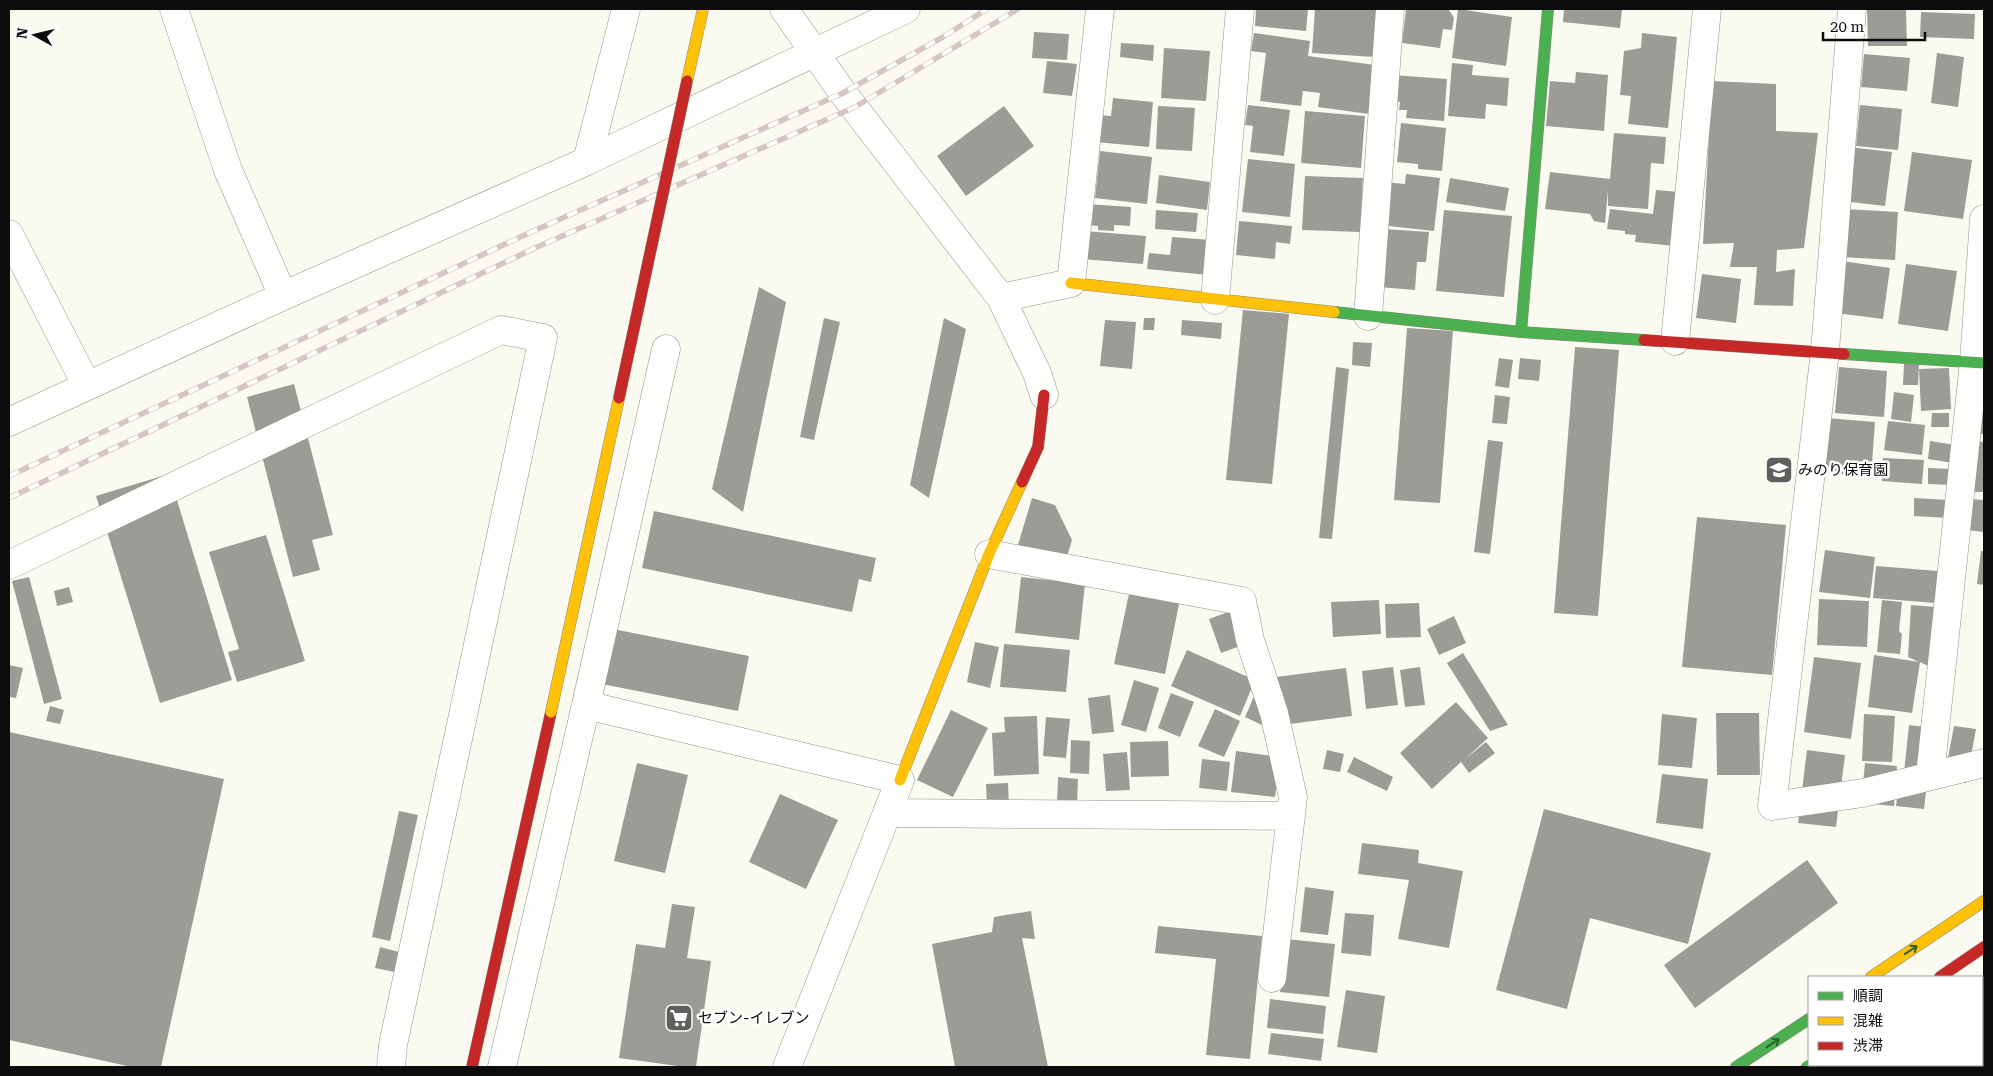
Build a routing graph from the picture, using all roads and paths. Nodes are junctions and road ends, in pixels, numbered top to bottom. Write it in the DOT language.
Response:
graph roads {
  1 [pos="174,9"];
  2 [pos="626,9"];
  3 [pos="703,9"];
  4 [pos="784,9"];
  5 [pos="906,9"];
  6 [pos="1100,9"];
  7 [pos="1240,9"];
  8 [pos="1390,9"];
  9 [pos="1548,9"];
  10 [pos="1707,9"];
  11 [pos="1852,9"];
  12 [pos="814,52"];
  13 [pos="588,161"];
  14 [pos="1984,219"];
  15 [pos="9,234"];
  16 [pos="1071,283"];
  17 [pos="283,296"];
  18 [pos="1001,298"];
  19 [pos="1214,300"];
  20 [pos="1368,316"];
  21 [pos="1521,332"];
  22 [pos="1675,342"];
  23 [pos="666,349"];
  24 [pos="1824,351"];
  25 [pos="1979,363"];
  26 [pos="87,386"];
  27 [pos="1044,396"];
  28 [pos="9,422"];
  29 [pos="989,554"];
  30 [pos="9,565"];
  31 [pos="586,705"];
  32 [pos="1984,763"];
  33 [pos="1930,776"];
  34 [pos="900,780"];
  35 [pos="887,813"];
  36 [pos="1291,816"];
  37 [pos="1984,901"];
  38 [pos="1984,938"];
  39 [pos="1984,947"];
  40 [pos="1872,976"];
  41 [pos="1928,976"];
  42 [pos="1941,976"];
  43 [pos="1272,978"];
  44 [pos="1808,1019"];
  45 [pos="1808,1058"];
  46 [pos="391,1067"];
  47 [pos="472,1067"];
  48 [pos="502,1067"];
  49 [pos="787,1067"];
  50 [pos="1736,1067"];
  51 [pos="1795,1067"];
  1 -- 17 [label="street"];
  2 -- 13 [label="street"];
  3 -- 47 [label="main road, bridge"];
  4 -- 12 [label="street"];
  5 -- 12 [label="street"];
  6 -- 16 [label="street"];
  7 -- 19 [label="street"];
  8 -- 20 [label="street"];
  9 -- 21 [label="main road"];
  10 -- 22 [label="street"];
  11 -- 24 [label="street"];
  12 -- 13 [label="street"];
  12 -- 18 [label="street"];
  13 -- 17 [label="street"];
  14 -- 25 [label="street"];
  15 -- 26 [label="street"];
  16 -- 18 [label="street"];
  16 -- 19 [label="main road"];
  17 -- 26 [label="street"];
  18 -- 27 [label="street"];
  19 -- 20 [label="main road"];
  20 -- 21 [label="main road"];
  21 -- 22 [label="main road"];
  22 -- 24 [label="main road"];
  23 -- 31 [label="street"];
  24 -- 25 [label="main road"];
  24 -- 33 [label="street"];
  25 -- 33 [label="street"];
  26 -- 28 [label="street"];
  27 -- 29 [label="main road"];
  29 -- 34 [label="main road"];
  29 -- 36 [label="street"];
  30 -- 46 [label="street"];
  31 -- 34 [label="street"];
  31 -- 48 [label="street"];
  32 -- 33 [label="street"];
  34 -- 35 [label="street"];
  35 -- 36 [label="street"];
  35 -- 49 [label="street"];
  36 -- 43 [label="street"];
  40 -- 37 [label="main road, one-way"];
  38 -- 41 [label="main road"];
  39 -- 42 [label="main road"];
  50 -- 44 [label="main road, one-way"];
  45 -- 51 [label="main road"];
}
